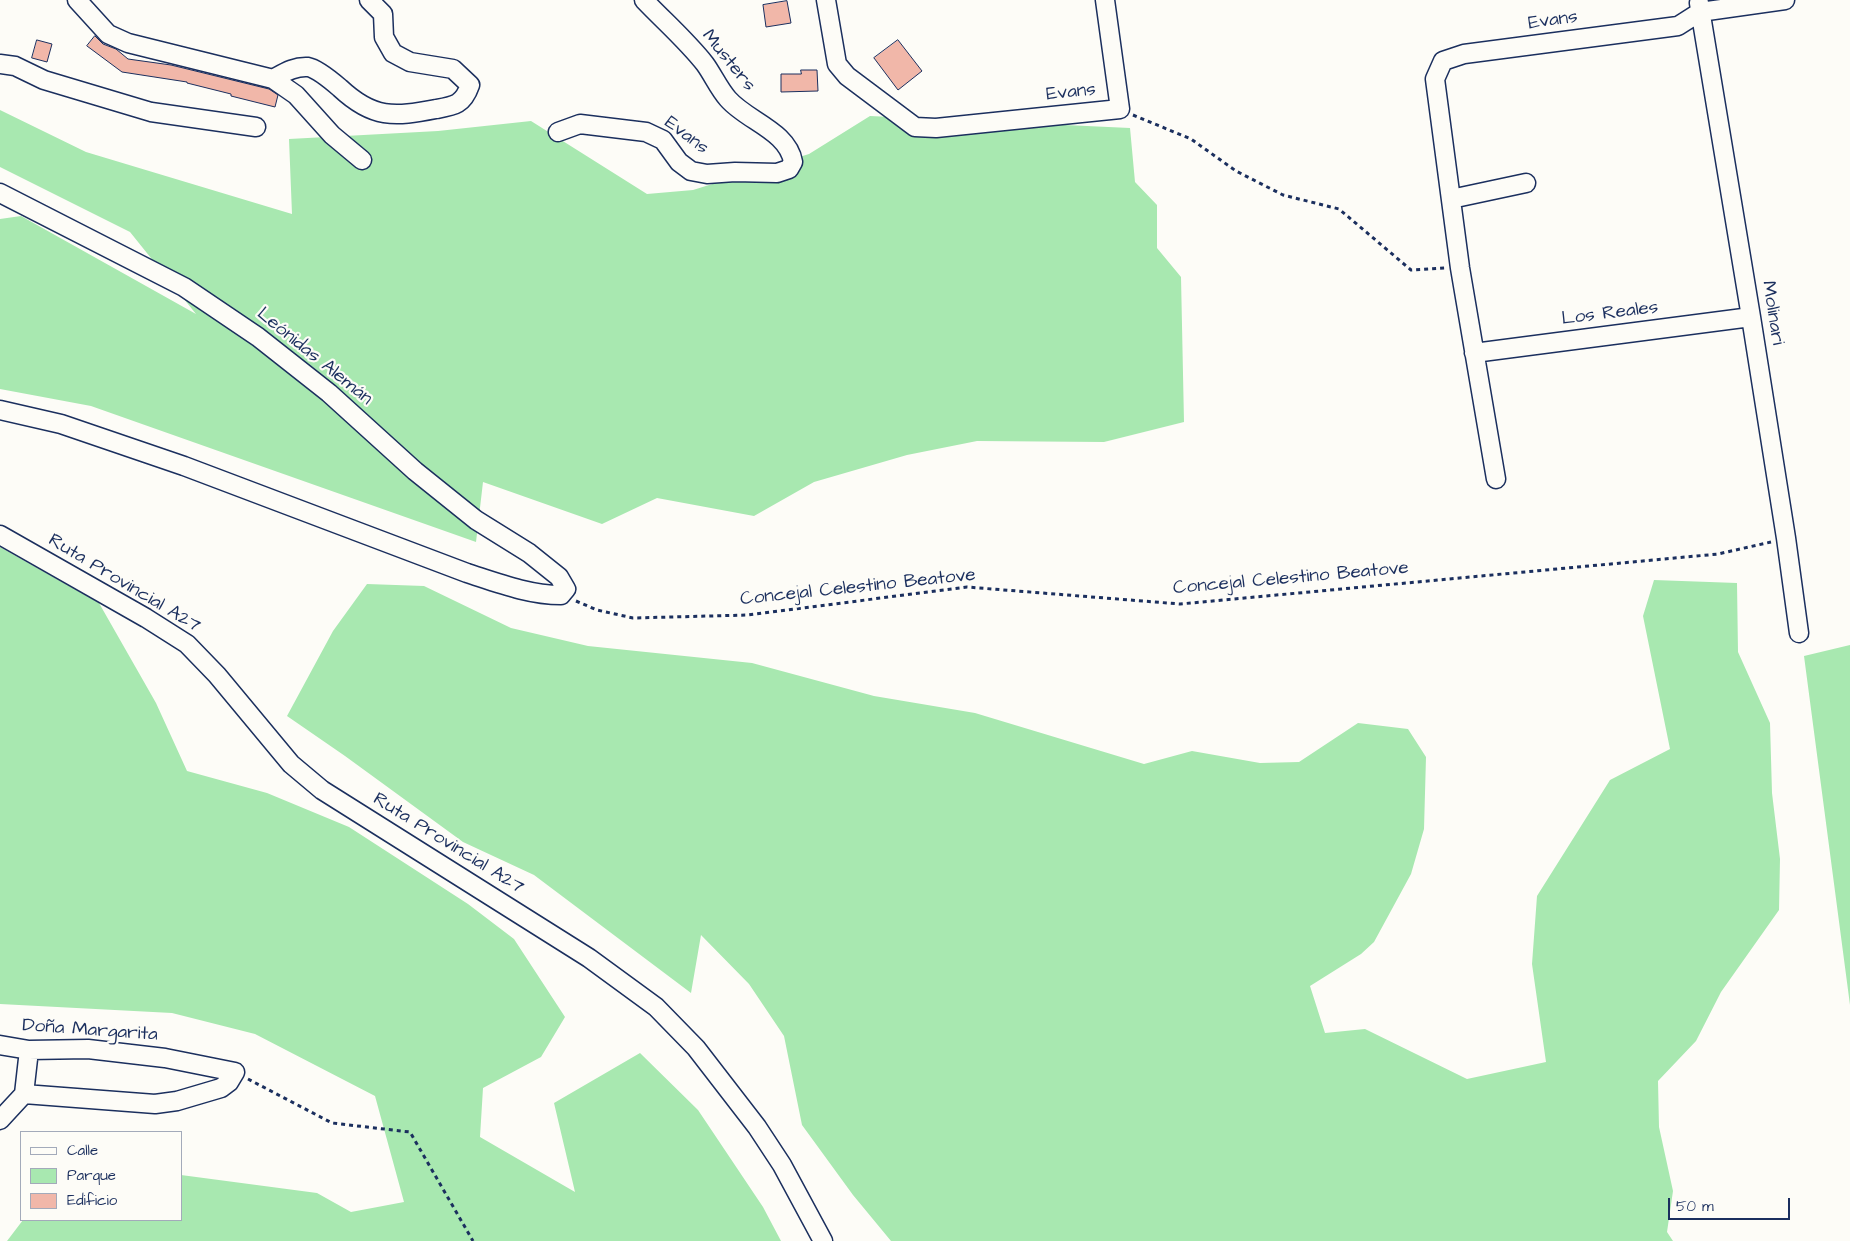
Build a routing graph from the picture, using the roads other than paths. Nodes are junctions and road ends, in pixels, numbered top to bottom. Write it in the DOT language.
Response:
graph roads {
  1 [pos="77,0"];
  2 [pos="369,0"];
  3 [pos="644,0"];
  4 [pos="826,0"];
  5 [pos="1105,0"];
  6 [pos="1785,0"];
  7 [pos="1699,6"];
  8 [pos="0,64"];
  9 [pos="273,78"];
  10 [pos="256,127"];
  11 [pos="558,132"];
  12 [pos="362,160"];
  13 [pos="789,169"];
  14 [pos="1526,183"];
  15 [pos="0,193"];
  16 [pos="1451,199"];
  17 [pos="1751,317"];
  18 [pos="1474,353"];
  19 [pos="0,410"];
  20 [pos="1496,479"];
  21 [pos="0,535"];
  22 [pos="1799,633"];
  23 [pos="0,1045"];
  24 [pos="29,1050"];
  25 [pos="24,1094"];
  26 [pos="0,1120"];
  27 [pos="823,1241"];
  1 -- 9 [label="street"];
  2 -- 9 [label="street"];
  3 -- 13 [label="street, Musters"];
  4 -- 5 [label="street, Evans"];
  6 -- 7 [label="street, Evans"];
  7 -- 16 [label="street, Evans"];
  7 -- 17 [label="street, Molinari"];
  8 -- 10 [label="street"];
  9 -- 12 [label="street"];
  11 -- 13 [label="street, Evans"];
  14 -- 16 [label="street"];
  15 -- 19 [label="street, Leónidas Alemán"];
  16 -- 18 [label="street"];
  17 -- 18 [label="street, Los Reales"];
  17 -- 22 [label="street, Molinari"];
  18 -- 20 [label="street"];
  21 -- 27 [label="street, Ruta Provincial A27"];
  23 -- 24 [label="street, Doña Margarita"];
  24 -- 25 [label="street"];
  24 -- 25 [label="street, Doña Margarita"];
  25 -- 26 [label="street"];
}
